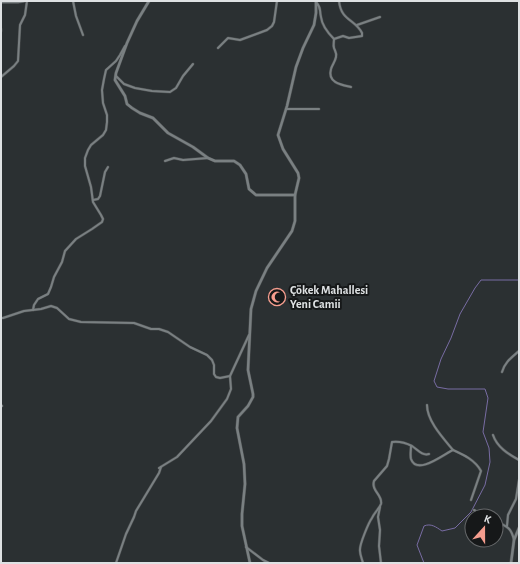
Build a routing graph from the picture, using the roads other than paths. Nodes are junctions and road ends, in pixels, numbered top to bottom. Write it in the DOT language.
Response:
graph roads {
  1 [pos="7,1"];
  2 [pos="24,1"];
  3 [pos="27,1"];
  4 [pos="73,1"];
  5 [pos="149,1"];
  6 [pos="276,1"];
  7 [pos="316,1"];
  8 [pos="339,1"];
  9 [pos="1,2"];
  10 [pos="380,17"];
  11 [pos="357,25"];
  12 [pos="83,35"];
  13 [pos="334,39"];
  14 [pos="127,44"];
  15 [pos="218,48"];
  16 [pos="193,64"];
  17 [pos="116,76"];
  18 [pos="1,77"];
  19 [pos="351,87"];
  20 [pos="286,109"];
  21 [pos="318,109"];
  22 [pos="208,158"];
  23 [pos="165,161"];
  24 [pos="108,168"];
  25 [pos="296,195"];
  26 [pos="92,200"];
  27 [pos="34,310"];
  28 [pos="1,318"];
  29 [pos="249,335"];
  30 [pos="519,351"];
  31 [pos="502,372"];
  32 [pos="230,376"];
  33 [pos="427,405"];
  34 [pos="493,435"];
  35 [pos="411,446"];
  36 [pos="453,450"];
  37 [pos="429,454"];
  38 [pos="519,460"];
  39 [pos="519,480"];
  40 [pos="471,500"];
  41 [pos="380,506"];
  42 [pos="504,525"];
  43 [pos="507,526"];
  44 [pos="519,528"];
  45 [pos="514,540"];
  46 [pos="246,546"];
  47 [pos="116,563"];
  48 [pos="250,563"];
  49 [pos="269,563"];
  50 [pos="363,563"];
  51 [pos="381,563"];
  52 [pos="511,563"];
  1 -- 2 [label="street"];
  1 -- 9 [label="street"];
  3 -- 18 [label="street"];
  4 -- 12 [label="street"];
  5 -- 14 [label="street"];
  6 -- 15 [label="street"];
  7 -- 13 [label="street"];
  7 -- 20 [label="street"];
  8 -- 11 [label="street"];
  10 -- 11 [label="street"];
  11 -- 13 [label="street"];
  13 -- 19 [label="street"];
  14 -- 17 [label="street"];
  14 -- 26 [label="street"];
  16 -- 17 [label="street"];
  17 -- 22 [label="street"];
  20 -- 21 [label="street"];
  20 -- 25 [label="street"];
  22 -- 23 [label="street"];
  22 -- 25 [label="street"];
  24 -- 26 [label="street"];
  25 -- 29 [label="street"];
  26 -- 27 [label="street"];
  27 -- 28 [label="street"];
  27 -- 32 [label="street"];
  29 -- 32 [label="street"];
  29 -- 46 [label="street"];
  30 -- 31 [label="street"];
  32 -- 47 [label="street"];
  33 -- 36 [label="street"];
  34 -- 38 [label="street"];
  35 -- 36 [label="street"];
  35 -- 37 [label="street"];
  35 -- 41 [label="street"];
  36 -- 40 [label="street"];
  39 -- 43 [label="street"];
  41 -- 50 [label="street"];
  41 -- 51 [label="street"];
  42 -- 43 [label="street"];
  43 -- 45 [label="street"];
  44 -- 45 [label="street"];
  45 -- 52 [label="street"];
  46 -- 48 [label="street"];
  46 -- 49 [label="street"];
}
